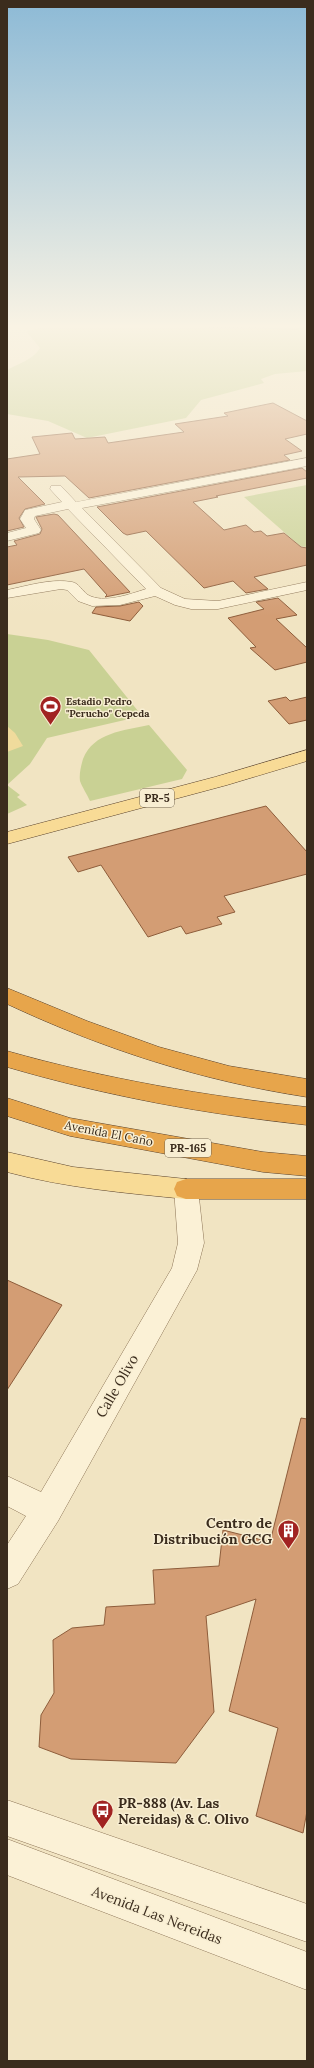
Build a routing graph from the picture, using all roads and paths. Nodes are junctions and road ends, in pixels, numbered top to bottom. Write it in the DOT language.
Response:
graph roads {
  1 [pos="307,462"];
  2 [pos="56,489"];
  3 [pos="72,505"];
  4 [pos="7,537"];
  5 [pos="307,586"];
  6 [pos="156,591"];
  7 [pos="7,594"];
  8 [pos="307,755"];
  9 [pos="7,838"];
  10 [pos="7,995"];
  11 [pos="7,1059"];
  12 [pos="307,1088"];
  13 [pos="7,1107"];
  14 [pos="307,1116"];
  15 [pos="7,1162"];
  16 [pos="307,1166"];
  17 [pos="186,1189"];
  18 [pos="307,1189"];
  19 [pos="7,1490"];
  20 [pos="47,1511"];
  21 [pos="7,1573"];
  22 [pos="7,1818"];
  23 [pos="7,1857"];
  24 [pos="307,1923"];
  25 [pos="307,1972"];
  1 -- 3 [label="street"];
  2 -- 3 [label="street"];
  3 -- 4 [label="street"];
  3 -- 6 [label="street"];
  5 -- 6 [label="street"];
  6 -- 7 [label="street"];
  8 -- 9 [label="main road, PR-5"];
  10 -- 12 [label="highway"];
  11 -- 14 [label="highway"];
  13 -- 16 [label="highway, Avenida El Caño / PR-165"];
  15 -- 17 [label="main road"];
  17 -- 18 [label="highway"];
  17 -- 20 [label="street, Calle Olivo"];
  19 -- 20 [label="street"];
  20 -- 21 [label="street, Calle Olivo"];
  22 -- 24 [label="street"];
  23 -- 25 [label="street, Avenida Las Nereidas"];
}
